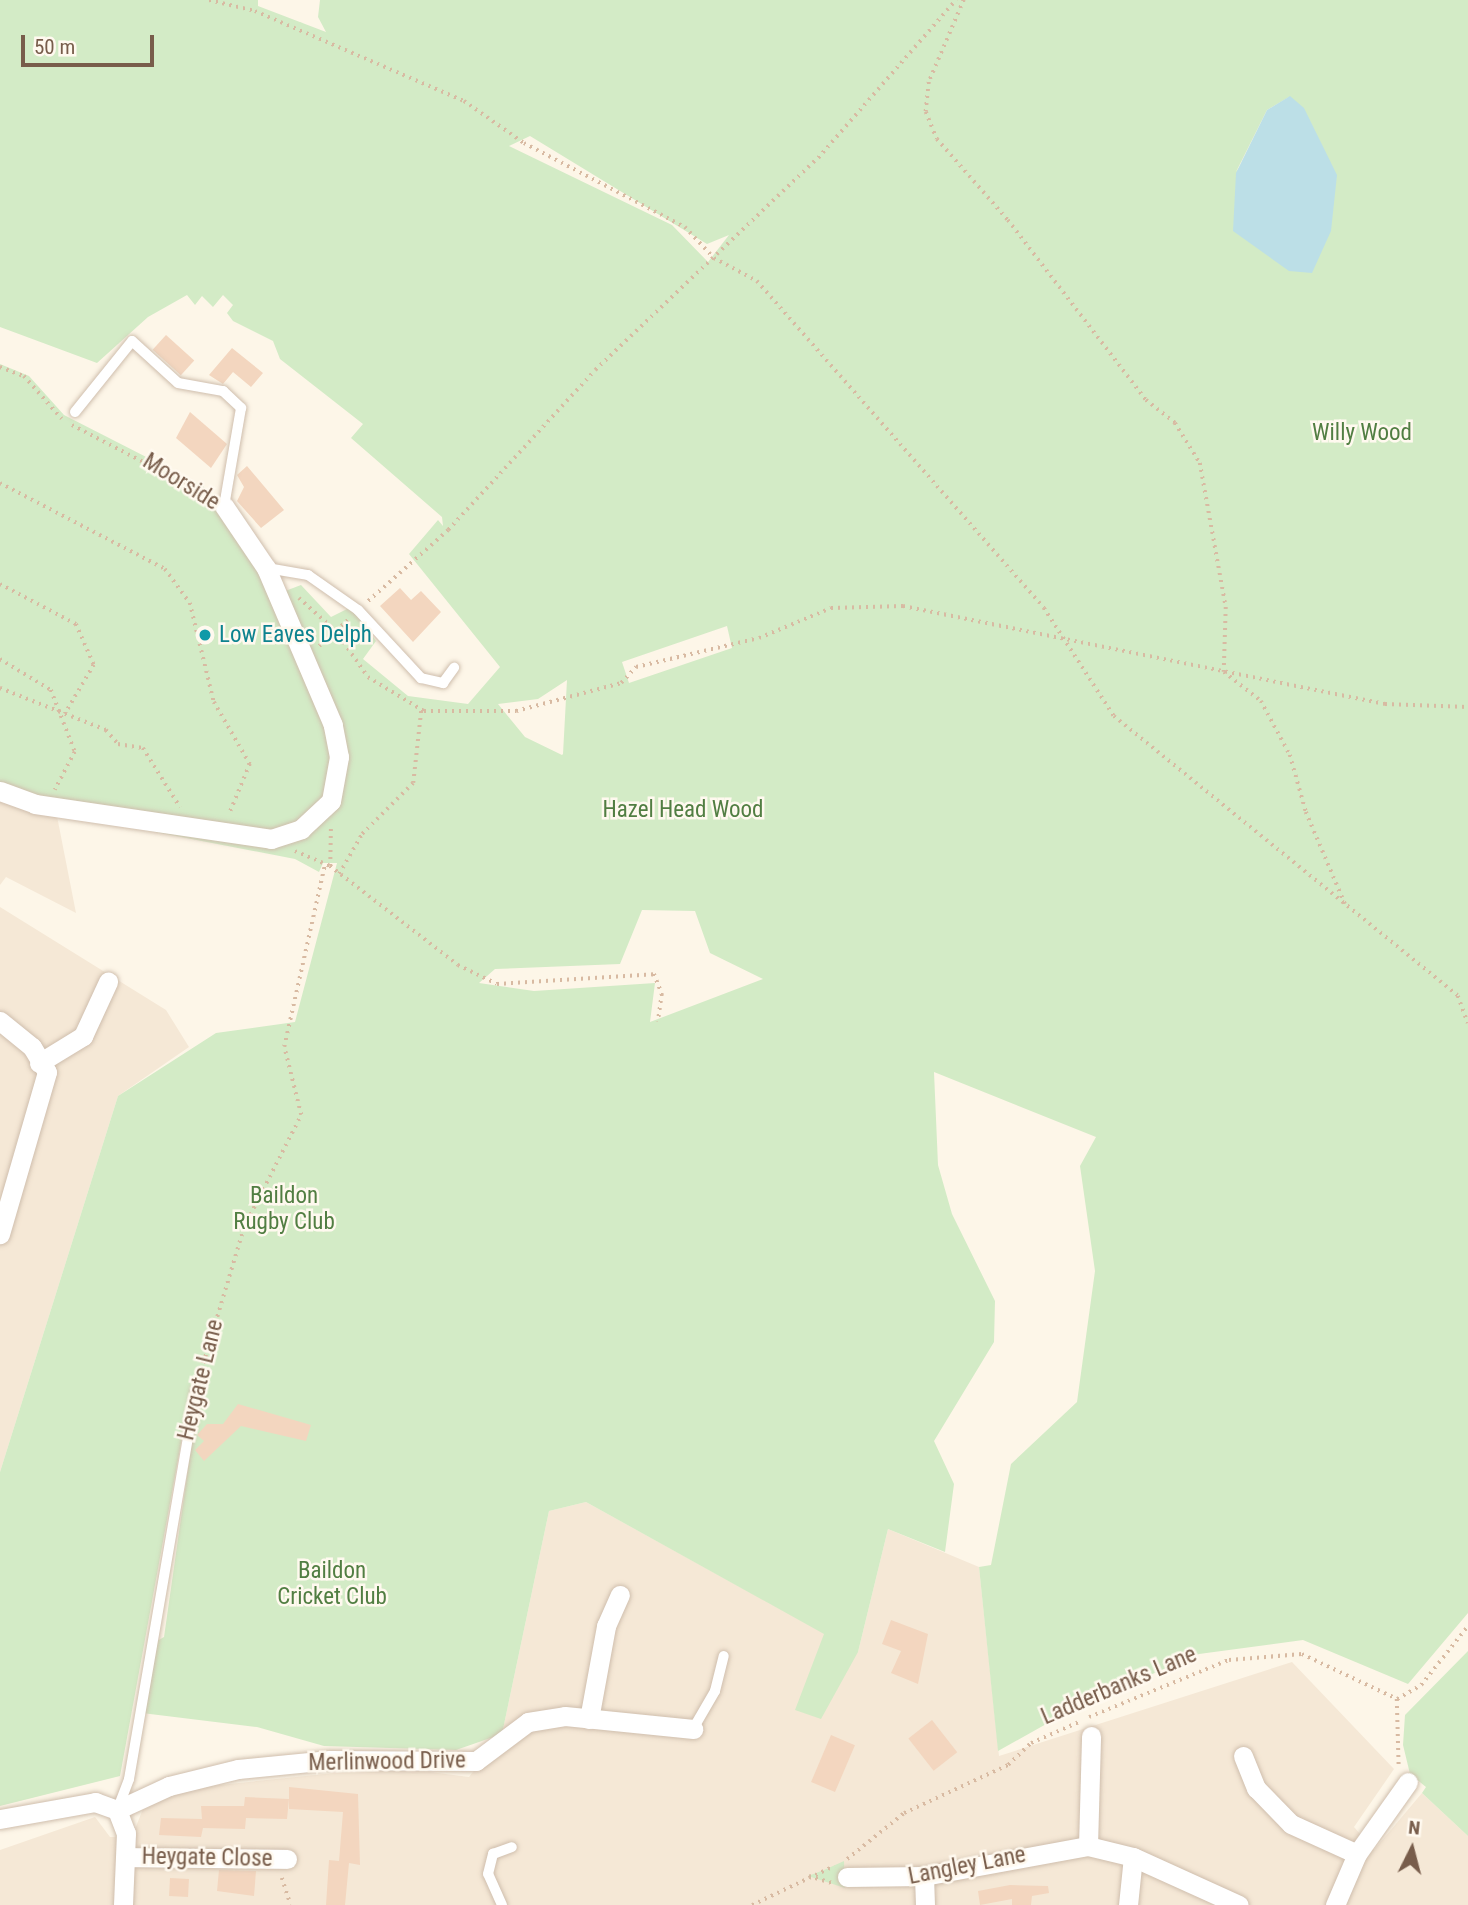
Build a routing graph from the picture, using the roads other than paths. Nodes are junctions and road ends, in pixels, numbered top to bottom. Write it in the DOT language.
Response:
graph roads {
  1 [pos="75,412"];
  2 [pos="224,506"];
  3 [pos="266,568"];
  4 [pos="454,668"];
  5 [pos="0,791"];
  6 [pos="108,982"];
  7 [pos="0,1021"];
  8 [pos="39,1063"];
  9 [pos="0,1234"];
  10 [pos="196,1390"];
  11 [pos="620,1595"];
  12 [pos="724,1656"];
  13 [pos="589,1719"];
  14 [pos="692,1729"];
  15 [pos="1091,1736"];
  16 [pos="1243,1756"];
  17 [pos="1408,1782"];
  18 [pos="117,1810"];
  19 [pos="0,1819"];
  20 [pos="1087,1846"];
  21 [pos="512,1847"];
  22 [pos="1357,1854"];
  23 [pos="127,1857"];
  24 [pos="1133,1857"];
  25 [pos="279,1859"];
  26 [pos="847,1877"];
  27 [pos="924,1877"];
  28 [pos="122,1905"];
  29 [pos="502,1905"];
  30 [pos="925,1905"];
  31 [pos="1128,1905"];
  32 [pos="1239,1905"];
  33 [pos="1335,1905"];
  1 -- 2 [label="lane"];
  2 -- 3 [label="street, Moorside"];
  3 -- 4 [label="lane"];
  3 -- 5 [label="street, Moorside"];
  6 -- 8 [label="street"];
  7 -- 8 [label="street"];
  8 -- 9 [label="street"];
  10 -- 18 [label="lane, Heygate Lane"];
  11 -- 13 [label="street"];
  12 -- 14 [label="lane"];
  13 -- 14 [label="street, Merlinwood Drive"];
  13 -- 18 [label="street, Merlinwood Drive"];
  15 -- 20 [label="street"];
  16 -- 22 [label="street"];
  17 -- 22 [label="street"];
  18 -- 19 [label="street"];
  18 -- 23 [label="street"];
  20 -- 24 [label="street, Langley Lane"];
  20 -- 27 [label="street, Langley Lane"];
  21 -- 29 [label="lane"];
  22 -- 33 [label="street"];
  23 -- 25 [label="street, Heygate Close"];
  23 -- 28 [label="street"];
  24 -- 31 [label="street"];
  24 -- 32 [label="street, Langley Lane"];
  26 -- 27 [label="street, Langley Lane"];
  27 -- 30 [label="street"];
}
